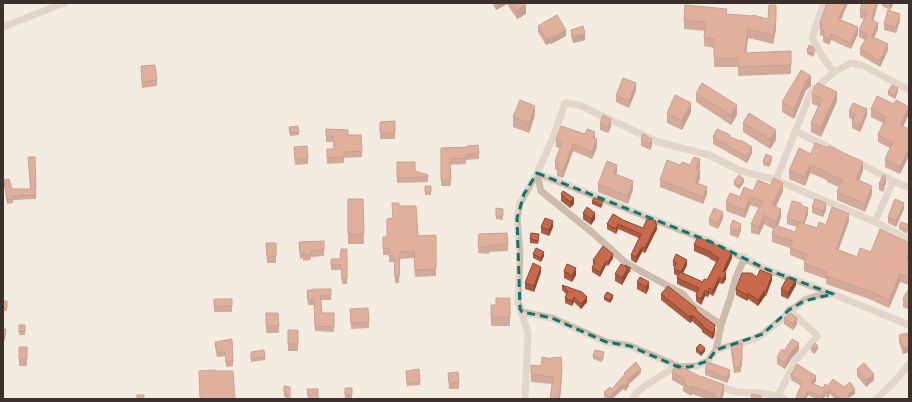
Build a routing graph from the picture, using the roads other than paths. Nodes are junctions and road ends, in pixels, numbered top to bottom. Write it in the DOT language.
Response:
graph roads {
  1 [pos="64,3"];
  2 [pos="824,3"];
  3 [pos="3,27"];
  4 [pos="834,72"];
  5 [pos="909,90"];
  6 [pos="794,131"];
  7 [pos="537,172"];
  8 [pos="776,180"];
  9 [pos="893,182"];
  10 [pos="909,188"];
  11 [pos="874,222"];
  12 [pos="909,240"];
  13 [pos="745,258"];
  14 [pos="833,294"];
  15 [pos="789,310"];
  16 [pos="522,312"];
  17 [pos="909,325"];
  18 [pos="721,326"];
  19 [pos="716,350"];
  20 [pos="909,364"];
  21 [pos="678,367"];
  22 [pos="694,375"];
  23 [pos="711,383"];
  24 [pos="735,396"];
  25 [pos="781,398"];
  26 [pos="525,399"];
  27 [pos="633,399"];
  28 [pos="876,399"];
  1 -- 3 [label="street"];
  2 -- 4 [label="street"];
  4 -- 5 [label="street"];
  4 -- 6 [label="street"];
  6 -- 8 [label="street"];
  6 -- 9 [label="street"];
  7 -- 8 [label="street"];
  7 -- 13 [label="street"];
  7 -- 16 [label="street"];
  7 -- 18 [label="street"];
  8 -- 11 [label="street"];
  9 -- 10 [label="street"];
  9 -- 11 [label="street"];
  11 -- 12 [label="street"];
  13 -- 14 [label="street"];
  13 -- 18 [label="street"];
  14 -- 15 [label="street"];
  14 -- 17 [label="street"];
  15 -- 19 [label="street"];
  15 -- 25 [label="street"];
  16 -- 21 [label="street"];
  16 -- 26 [label="street"];
  18 -- 19 [label="street"];
  19 -- 21 [label="street"];
  20 -- 28 [label="street"];
  21 -- 22 [label="street"];
  21 -- 27 [label="street"];
  23 -- 24 [label="street"];
  24 -- 25 [label="street"];
}
